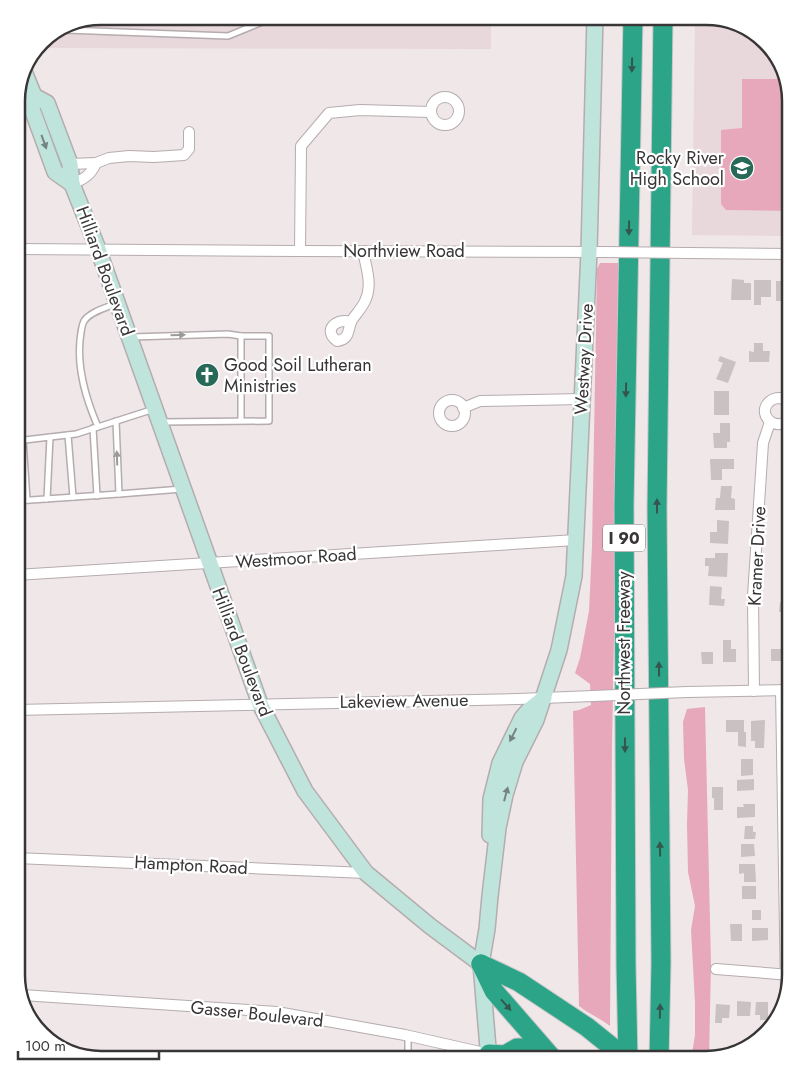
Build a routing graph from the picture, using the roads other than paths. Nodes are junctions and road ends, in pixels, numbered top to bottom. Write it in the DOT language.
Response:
graph roads {
  1 [pos="255,25"];
  2 [pos="595,25"];
  3 [pos="633,25"];
  4 [pos="663,25"];
  5 [pos="80,28"];
  6 [pos="73,30"];
  7 [pos="81,31"];
  8 [pos="28,80"];
  9 [pos="34,96"];
  10 [pos="431,112"];
  11 [pos="189,132"];
  12 [pos="96,163"];
  13 [pos="70,164"];
  14 [pos="72,184"];
  15 [pos="25,249"];
  16 [pos="98,249"];
  17 [pos="363,251"];
  18 [pos="300,252"];
  19 [pos="589,252"];
  20 [pos="782,254"];
  21 [pos="117,303"];
  22 [pos="351,322"];
  23 [pos="241,336"];
  24 [pos="129,337"];
  25 [pos="782,398"];
  26 [pos="582,399"];
  27 [pos="463,408"];
  28 [pos="157,416"];
  29 [pos="116,421"];
  30 [pos="241,421"];
  31 [pos="770,422"];
  32 [pos="782,424"];
  33 [pos="96,428"];
  34 [pos="68,435"];
  35 [pos="50,437"];
  36 [pos="25,440"];
  37 [pos="25,460"];
  38 [pos="182,488"];
  39 [pos="119,494"];
  40 [pos="97,496"];
  41 [pos="73,497"];
  42 [pos="47,499"];
  43 [pos="27,500"];
  44 [pos="576,540"];
  45 [pos="209,563"];
  46 [pos="25,574"];
  47 [pos="782,690"];
  48 [pos="754,691"];
  49 [pos="544,698"];
  50 [pos="260,704"];
  51 [pos="25,710"];
  52 [pos="25,858"];
  53 [pos="366,873"];
  54 [pos="481,964"];
  55 [pos="716,969"];
  56 [pos="782,974"];
  57 [pos="28,995"];
  58 [pos="408,1036"];
  59 [pos="408,1051"];
  60 [pos="466,1051"];
  61 [pos="488,1051"];
  62 [pos="512,1051"];
  63 [pos="537,1051"];
  64 [pos="545,1051"];
  65 [pos="617,1051"];
  66 [pos="628,1051"];
  67 [pos="659,1051"];
  1 -- 7 [label="lane"];
  2 -- 19 [label="main road, Westway Drive"];
  3 -- 66 [label="highway, Northwest Freeway / I 90, one-way"];
  67 -- 4 [label="highway, Northwest Freeway / I 90, one-way"];
  5 -- 7 [label="lane"];
  6 -- 7 [label="lane"];
  8 -- 9 [label="main road, Hilliard Boulevard"];
  9 -- 13 [label="main road, Hilliard Boulevard"];
  9 -- 14 [label="main road, Hilliard Boulevard, one-way"];
  10 -- 18 [label="street"];
  11 -- 12 [label="street"];
  12 -- 13 [label="street"];
  12 -- 14 [label="street"];
  13 -- 14 [label="main road, Hilliard Boulevard"];
  14 -- 16 [label="main road, Hilliard Boulevard"];
  15 -- 16 [label="street, Northview Road"];
  16 -- 18 [label="street, Northview Road"];
  16 -- 21 [label="main road, Hilliard Boulevard"];
  17 -- 18 [label="street, Northview Road"];
  17 -- 19 [label="street, Northview Road"];
  17 -- 22 [label="street"];
  19 -- 20 [label="street, Northview Road, bridge"];
  19 -- 26 [label="main road, Westway Drive"];
  21 -- 24 [label="main road, Hilliard Boulevard"];
  21 -- 33 [label="lane"];
  24 -- 23 [label="lane, one-way"];
  23 -- 30 [label="lane"];
  23 -- 30 [label="lane"];
  24 -- 28 [label="main road, Hilliard Boulevard"];
  25 -- 31 [label="street, Kramer Drive"];
  26 -- 27 [label="street"];
  26 -- 44 [label="main road, Westway Drive"];
  28 -- 29 [label="lane"];
  28 -- 30 [label="lane"];
  28 -- 38 [label="main road, Hilliard Boulevard"];
  29 -- 33 [label="lane"];
  39 -- 29 [label="lane, one-way"];
  31 -- 32 [label="street"];
  31 -- 48 [label="street, Kramer Drive"];
  33 -- 34 [label="lane"];
  33 -- 40 [label="lane"];
  34 -- 35 [label="lane"];
  34 -- 41 [label="lane"];
  35 -- 36 [label="lane"];
  35 -- 42 [label="lane"];
  37 -- 43 [label="lane"];
  38 -- 39 [label="lane"];
  38 -- 45 [label="main road, Hilliard Boulevard"];
  39 -- 40 [label="lane"];
  40 -- 41 [label="lane"];
  41 -- 42 [label="lane"];
  42 -- 43 [label="lane"];
  44 -- 45 [label="street, Westmoor Road"];
  44 -- 49 [label="main road, Westway Drive"];
  45 -- 46 [label="street, Westmoor Road"];
  45 -- 50 [label="main road, Hilliard Boulevard"];
  47 -- 48 [label="street, Lakeview Avenue"];
  48 -- 49 [label="street, Lakeview Avenue, bridge"];
  49 -- 50 [label="street, Lakeview Avenue"];
  49 -- 54 [label="main road, Westway Drive"];
  50 -- 51 [label="street, Lakeview Avenue"];
  50 -- 53 [label="main road, Hilliard Boulevard"];
  52 -- 53 [label="street, Hampton Road"];
  53 -- 54 [label="main road, Hilliard Boulevard"];
  54 -- 61 [label="main road"];
  54 -- 64 [label="highway, one-way"];
  54 -- 65 [label="highway"];
  55 -- 56 [label="street"];
  57 -- 58 [label="street, Gasser Boulevard"];
  58 -- 59 [label="lane"];
  58 -- 60 [label="street, Gasser Boulevard"];
  62 -- 63 [label="highway"];
}
